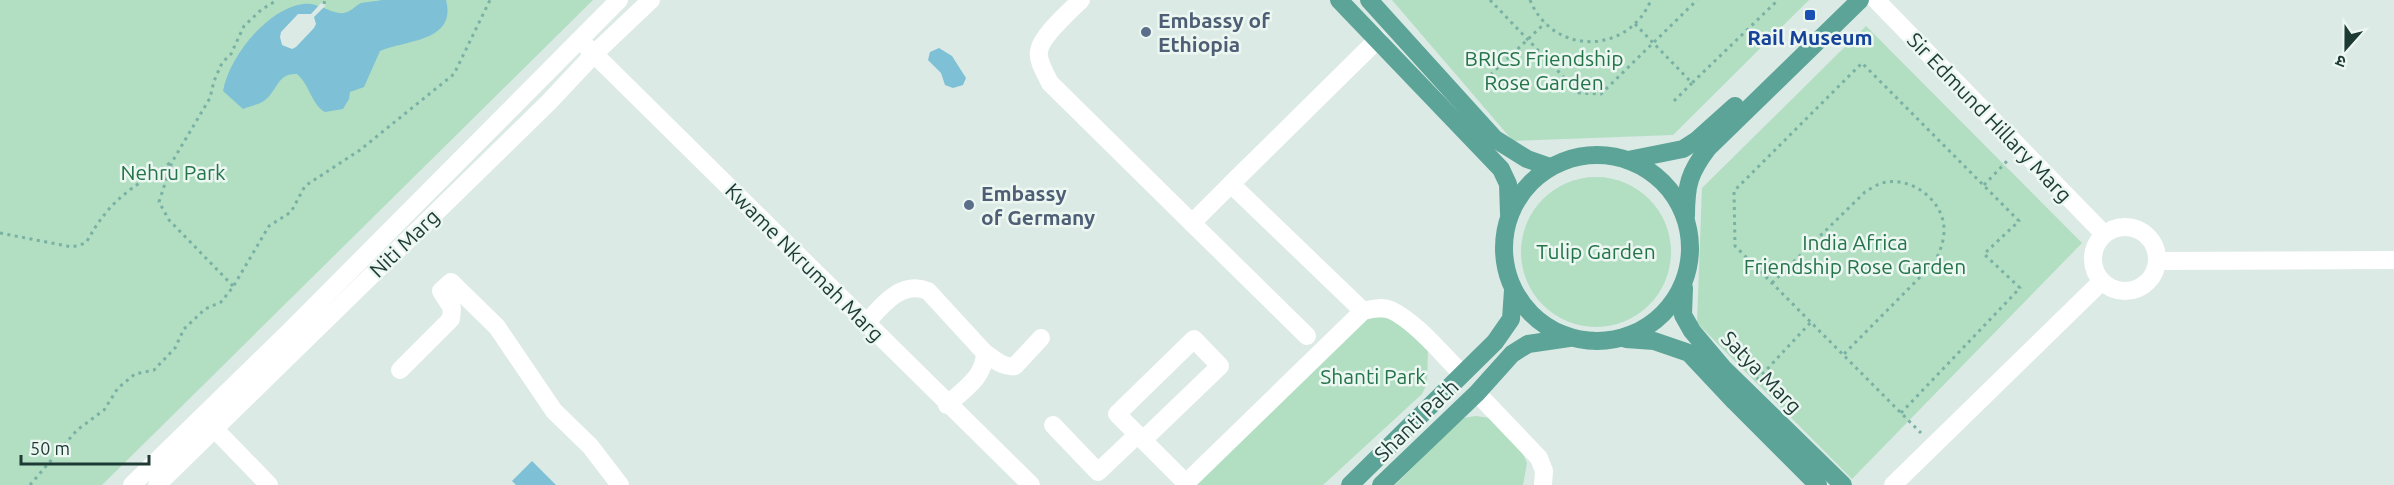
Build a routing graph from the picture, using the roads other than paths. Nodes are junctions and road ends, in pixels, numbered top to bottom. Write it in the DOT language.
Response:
graph roads {
  1 [pos="619,0"];
  2 [pos="651,0"];
  3 [pos="1081,0"];
  4 [pos="1339,0"];
  5 [pos="1369,0"];
  6 [pos="1843,0"];
  7 [pos="1860,0"];
  8 [pos="1876,0"];
  9 [pos="579,39"];
  10 [pos="1378,39"];
  11 [pos="594,54"];
  12 [pos="1628,160"];
  13 [pos="1550,167"];
  14 [pos="1231,184"];
  15 [pos="1508,218"];
  16 [pos="1686,219"];
  17 [pos="1192,223"];
  18 [pos="2104,234"];
  19 [pos="2394,260"];
  20 [pos="2157,261"];
  21 [pos="1687,275"];
  22 [pos="2101,282"];
  23 [pos="1513,290"];
  24 [pos="1363,311"];
  25 [pos="867,322"];
  26 [pos="1307,336"];
  27 [pos="1041,338"];
  28 [pos="1571,338"];
  29 [pos="1622,338"];
  30 [pos="985,353"];
  31 [pos="400,370"];
  32 [pos="1462,374"];
  33 [pos="1477,393"];
  34 [pos="947,405"];
  35 [pos="208,422"];
  36 [pos="1053,425"];
  37 [pos="1140,438"];
  38 [pos="1185,484"];
  39 [pos="132,485"];
  40 [pos="157,485"];
  41 [pos="269,485"];
  42 [pos="620,485"];
  43 [pos="1031,485"];
  44 [pos="1350,485"];
  45 [pos="1381,485"];
  46 [pos="1543,485"];
  47 [pos="1818,485"];
  48 [pos="1843,485"];
  49 [pos="1893,485"];
  1 -- 9 [label="street, Niti Marg"];
  2 -- 11 [label="street, Niti Marg"];
  3 -- 17 [label="street"];
  4 -- 10 [label="main road"];
  5 -- 13 [label="main road"];
  6 -- 12 [label="main road"];
  7 -- 16 [label="main road"];
  8 -- 18 [label="street, Sir Edmund Hillary Marg"];
  9 -- 11 [label="street, Kwame Nkrumah Marg"];
  9 -- 35 [label="street, Niti Marg"];
  10 -- 14 [label="street"];
  10 -- 15 [label="main road"];
  11 -- 25 [label="street, Kwame Nkrumah Marg"];
  11 -- 35 [label="street, Niti Marg"];
  12 -- 13 [label="main road"];
  12 -- 16 [label="main road"];
  13 -- 15 [label="main road"];
  14 -- 17 [label="street"];
  14 -- 24 [label="street"];
  15 -- 23 [label="main road"];
  16 -- 21 [label="main road"];
  17 -- 26 [label="street"];
  18 -- 20 [label="street"];
  18 -- 22 [label="street"];
  19 -- 20 [label="street"];
  20 -- 22 [label="street"];
  21 -- 29 [label="main road"];
  21 -- 48 [label="main road, Satya Marg"];
  22 -- 49 [label="street"];
  23 -- 28 [label="main road"];
  23 -- 32 [label="main road, Shanti Path"];
  24 -- 32 [label="street"];
  24 -- 38 [label="street"];
  25 -- 30 [label="street"];
  25 -- 34 [label="street, Kwame Nkrumah Marg"];
  27 -- 30 [label="street"];
  28 -- 29 [label="main road"];
  28 -- 33 [label="main road, Shanti Path"];
  29 -- 47 [label="main road, Satya Marg"];
  30 -- 34 [label="street"];
  31 -- 42 [label="street"];
  32 -- 44 [label="main road, Shanti Path"];
  33 -- 45 [label="main road, Shanti Path"];
  33 -- 46 [label="street"];
  34 -- 43 [label="street, Kwame Nkrumah Marg"];
  35 -- 39 [label="street, Niti Marg"];
  35 -- 40 [label="street, Niti Marg"];
  35 -- 41 [label="street"];
  36 -- 37 [label="street"];
  37 -- 37 [label="street"];
  37 -- 38 [label="street"];
}
